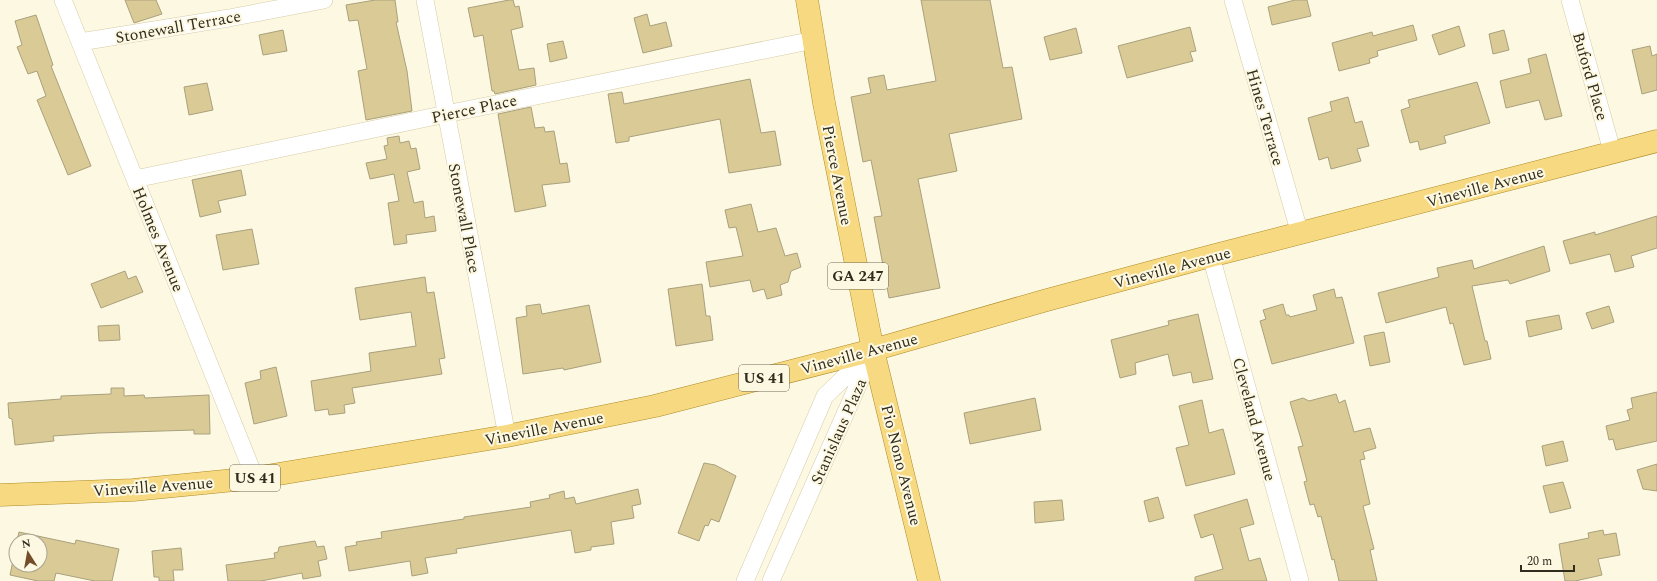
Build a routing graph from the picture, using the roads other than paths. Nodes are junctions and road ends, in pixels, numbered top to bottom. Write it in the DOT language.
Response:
graph roads {
  1 [pos="63,0"];
  2 [pos="324,0"];
  3 [pos="424,0"];
  4 [pos="808,0"];
  5 [pos="1233,0"];
  6 [pos="1570,0"];
  7 [pos="814,40"];
  8 [pos="80,42"];
  9 [pos="446,114"];
  10 [pos="1657,141"];
  11 [pos="1612,151"];
  12 [pos="135,179"];
  13 [pos="1300,234"];
  14 [pos="1211,256"];
  15 [pos="873,350"];
  16 [pos="507,436"];
  17 [pos="255,478"];
  18 [pos="0,495"];
  19 [pos="745,581"];
  20 [pos="771,581"];
  21 [pos="929,581"];
  22 [pos="1300,581"];
  1 -- 8 [label="street, Holmes Avenue"];
  2 -- 8 [label="street, Stonewall Terrace"];
  3 -- 9 [label="street, Stonewall Place"];
  4 -- 7 [label="main road, Pierce Avenue / GA 247"];
  5 -- 13 [label="street, Hines Terrace"];
  6 -- 11 [label="street, Buford Place"];
  7 -- 9 [label="street, Pierce Place"];
  7 -- 15 [label="main road, Pierce Avenue / GA 247"];
  8 -- 12 [label="street, Holmes Avenue"];
  9 -- 12 [label="street, Pierce Place"];
  9 -- 16 [label="street, Stonewall Place"];
  10 -- 11 [label="main road, Vineville Avenue"];
  11 -- 13 [label="main road, Vineville Avenue"];
  12 -- 17 [label="street, Holmes Avenue"];
  13 -- 14 [label="main road, Vineville Avenue"];
  14 -- 15 [label="main road, Vineville Avenue"];
  14 -- 22 [label="street, Cleveland Avenue"];
  15 -- 16 [label="main road, Vineville Avenue / US 41"];
  15 -- 19 [label="street, Stanislaus Plaza"];
  15 -- 20 [label="street, Stanislaus Plaza"];
  15 -- 21 [label="main road, Pio Nono Avenue"];
  16 -- 17 [label="main road, Vineville Avenue / US 41"];
  17 -- 18 [label="main road, Vineville Avenue / US 41"];
}
